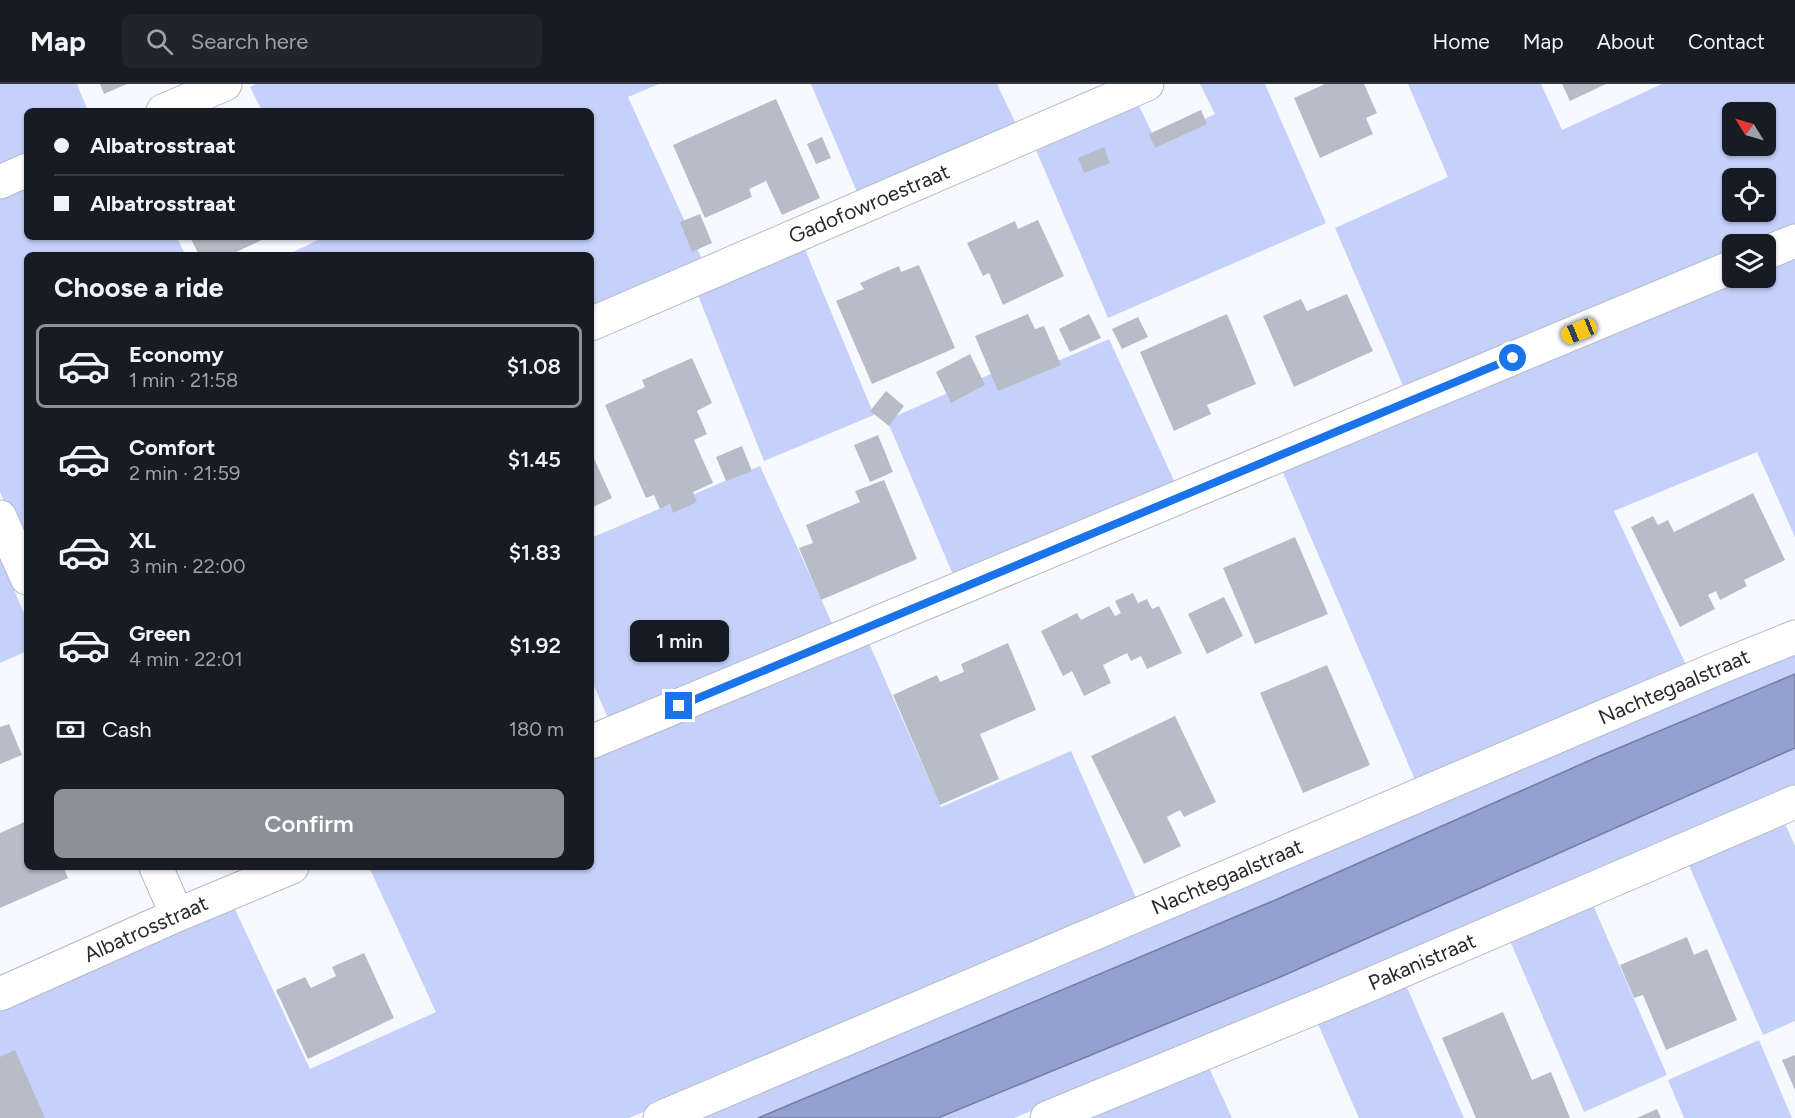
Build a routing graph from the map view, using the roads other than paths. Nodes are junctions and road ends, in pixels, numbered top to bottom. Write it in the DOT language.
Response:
graph roads {
  1 [pos="225,84"];
  2 [pos="1147,84"];
  3 [pos="170,108"];
  4 [pos="24,171"];
  5 [pos="0,182"];
  6 [pos="1795,241"];
  7 [pos="1776,249"];
  8 [pos="1722,271"];
  9 [pos="594,323"];
  10 [pos="0,517"];
  11 [pos="24,568"];
  12 [pos="1795,637"];
  13 [pos="594,741"];
  14 [pos="1795,802"];
  15 [pos="157,870"];
  16 [pos="285,870"];
  17 [pos="177,915"];
  18 [pos="0,994"];
  19 [pos="660,1118"];
  20 [pos="1047,1118"];
  1 -- 3 [label="street"];
  2 -- 9 [label="street, Gadofowroestraat"];
  4 -- 5 [label="street"];
  6 -- 7 [label="street"];
  8 -- 13 [label="street"];
  10 -- 11 [label="street"];
  12 -- 19 [label="street, Nachtegaalstraat"];
  14 -- 20 [label="street, Pakanistraat"];
  15 -- 17 [label="street"];
  16 -- 17 [label="street, Albatrosstraat"];
  17 -- 18 [label="street, Albatrosstraat"];
}
